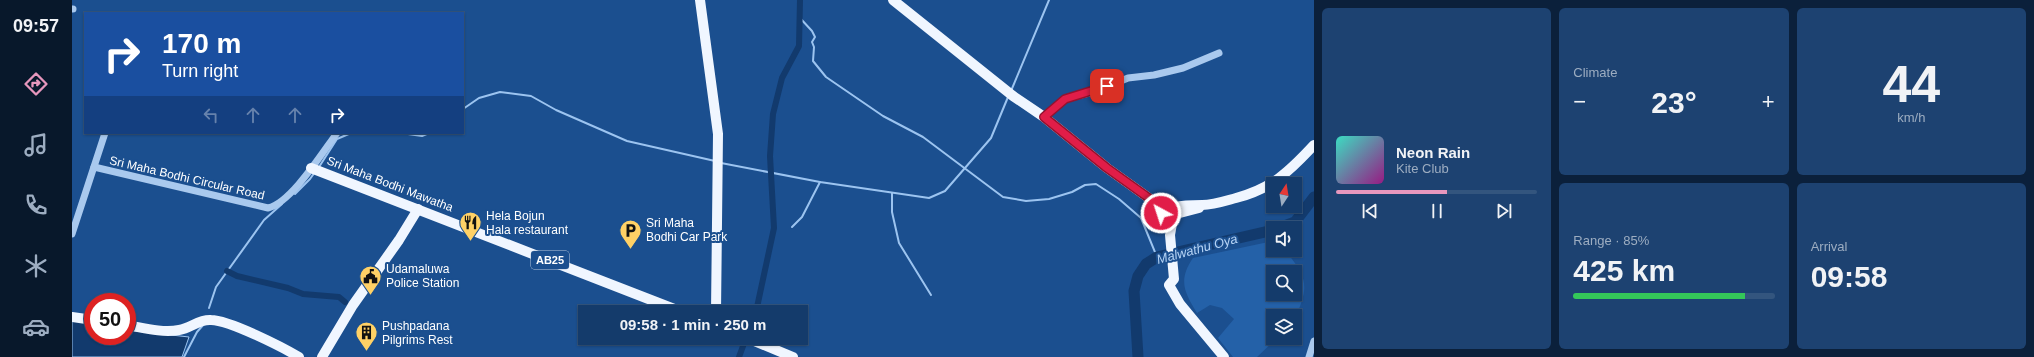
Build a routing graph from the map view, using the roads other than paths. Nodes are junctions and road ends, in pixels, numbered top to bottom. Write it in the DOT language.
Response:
graph roads {
  1 [pos="700,0"];
  2 [pos="892,0"];
  3 [pos="1219,53"];
  4 [pos="1044,117"];
  5 [pos="104,134"];
  6 [pos="336,134"];
  7 [pos="1314,145"];
  8 [pos="95,164"];
  9 [pos="312,168"];
  10 [pos="418,209"];
  11 [pos="1170,213"];
  12 [pos="72,234"];
  13 [pos="664,305"];
  14 [pos="716,305"];
  15 [pos="72,317"];
  16 [pos="84,319"];
  17 [pos="136,326"];
  18 [pos="1314,342"];
  19 [pos="764,345"];
  20 [pos="299,357"];
  21 [pos="322,357"];
  22 [pos="793,357"];
  23 [pos="1224,357"];
  24 [pos="1309,357"];
  1 -- 14 [label="main road"];
  2 -- 4 [label="main road"];
  3 -- 4 [label="street"];
  4 -- 11 [label="main road"];
  5 -- 8 [label="street, Sri Maha Bodhi Circular Road"];
  6 -- 9 [label="street, Sri Maha Bodhi Circular Road"];
  7 -- 11 [label="main road"];
  8 -- 9 [label="street, Sri Maha Bodhi Circular Road"];
  8 -- 12 [label="street"];
  9 -- 10 [label="main road, Sri Maha Bodhi Mawatha / AB25"];
  10 -- 13 [label="main road, Sri Maha Bodhi Mawatha / AB25"];
  10 -- 21 [label="main road"];
  11 -- 23 [label="main road"];
  15 -- 16 [label="main road"];
  17 -- 20 [label="main road"];
  18 -- 24 [label="street"];
  19 -- 22 [label="main road"];
}
